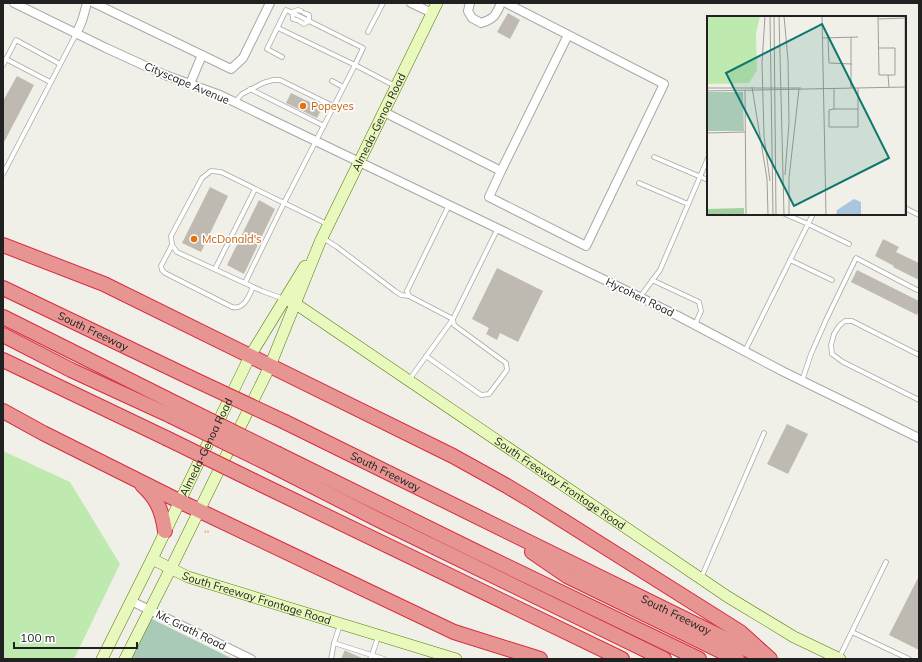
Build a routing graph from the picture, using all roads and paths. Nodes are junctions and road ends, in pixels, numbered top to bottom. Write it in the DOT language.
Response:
graph roads {
  1 [pos="14,3"];
  2 [pos="87,3"];
  3 [pos="94,3"];
  4 [pos="270,3"];
  5 [pos="383,3"];
  6 [pos="411,3"];
  7 [pos="438,3"];
  8 [pos="470,3"];
  9 [pos="501,3"];
  10 [pos="506,3"];
  11 [pos="292,12"];
  12 [pos="432,14"];
  13 [pos="309,21"];
  14 [pos="278,28"];
  15 [pos="368,32"];
  16 [pos="76,34"];
  17 [pos="568,35"];
  18 [pos="202,55"];
  19 [pos="282,57"];
  20 [pos="6,59"];
  21 [pos="60,64"];
  22 [pos="3,65"];
  23 [pos="355,65"];
  24 [pos="332,81"];
  25 [pos="50,82"];
  26 [pos="190,84"];
  27 [pos="397,86"];
  28 [pos="343,87"];
  29 [pos="250,89"];
  30 [pos="235,103"];
  31 [pos="333,106"];
  32 [pos="384,112"];
  33 [pos="324,126"];
  34 [pos="316,141"];
  35 [pos="654,157"];
  36 [pos="707,160"];
  37 [pos="359,162"];
  38 [pos="501,171"];
  39 [pos="3,174"];
  40 [pos="700,177"];
  41 [pos="707,180"];
  42 [pos="639,183"];
  43 [pos="254,189"];
  44 [pos="284,203"];
  45 [pos="688,204"];
  46 [pos="449,205"];
  47 [pos="906,208"];
  48 [pos="788,215"];
  49 [pos="812,215"];
  50 [pos="919,215"];
  51 [pos="808,224"];
  52 [pos="329,225"];
  53 [pos="498,228"];
  54 [pos="321,240"];
  55 [pos="848,244"];
  56 [pos="3,245"];
  57 [pos="172,245"];
  58 [pos="790,260"];
  59 [pos="215,269"];
  60 [pos="652,280"];
  61 [pos="832,280"];
  62 [pos="245,283"];
  63 [pos="253,287"];
  64 [pos="3,288"];
  65 [pos="917,290"];
  66 [pos="409,296"];
  67 [pos="640,297"];
  68 [pos="285,299"];
  69 [pos="296,304"];
  70 [pos="3,317"];
  71 [pos="453,319"];
  72 [pos="695,325"];
  73 [pos="3,335"];
  74 [pos="745,351"];
  75 [pos="919,354"];
  76 [pos="250,356"];
  77 [pos="426,356"];
  78 [pos="3,360"];
  79 [pos="270,366"];
  80 [pos="409,380"];
  81 [pos="802,381"];
  82 [pos="919,400"];
  83 [pos="174,410"];
  84 [pos="3,411"];
  85 [pos="764,433"];
  86 [pos="919,438"];
  87 [pos="275,459"];
  88 [pos="134,478"];
  89 [pos="179,501"];
  90 [pos="199,510"];
  91 [pos="490,524"];
  92 [pos="208,530"];
  93 [pos="165,531"];
  94 [pos="205,531"];
  95 [pos="152,559"];
  96 [pos="417,560"];
  97 [pos="886,562"];
  98 [pos="171,568"];
  99 [pos="701,578"];
  100 [pos="131,601"];
  101 [pos="150,610"];
  102 [pos="580,618"];
  103 [pos="341,623"];
  104 [pos="852,632"];
  105 [pos="378,635"];
  106 [pos="334,643"];
  107 [pos="371,657"];
  108 [pos="450,658"];
  109 [pos="102,659"];
  110 [pos="125,659"];
  111 [pos="251,659"];
  112 [pos="331,659"];
  113 [pos="384,659"];
  114 [pos="540,659"];
  115 [pos="622,659"];
  116 [pos="664,659"];
  117 [pos="699,659"];
  118 [pos="737,659"];
  119 [pos="766,659"];
  120 [pos="770,659"];
  121 [pos="840,659"];
  122 [pos="909,659"];
  1 -- 16 [label="street, Cityscape Avenue"];
  2 -- 16 [label="street"];
  3 -- 18 [label="street"];
  4 -- 18 [label="street"];
  5 -- 15 [label="lane"];
  6 -- 12 [label="street"];
  7 -- 12 [label="main road, Almeda-Genoa Road"];
  8 -- 9 [label="street"];
  10 -- 17 [label="street"];
  11 -- 13 [label="lane"];
  11 -- 13 [label="lane"];
  11 -- 14 [label="lane"];
  12 -- 27 [label="main road, Almeda-Genoa Road"];
  13 -- 23 [label="lane"];
  14 -- 19 [label="lane"];
  14 -- 23 [label="lane"];
  16 -- 21 [label="lane"];
  16 -- 26 [label="street, Cityscape Avenue"];
  17 -- 38 [label="street"];
  17 -- 38 [label="street"];
  18 -- 26 [label="street"];
  20 -- 21 [label="lane"];
  20 -- 22 [label="lane"];
  20 -- 25 [label="lane"];
  21 -- 25 [label="lane"];
  23 -- 27 [label="lane"];
  23 -- 28 [label="lane"];
  24 -- 28 [label="lane"];
  25 -- 39 [label="lane"];
  26 -- 30 [label="street, Cityscape Avenue"];
  27 -- 32 [label="main road, Almeda-Genoa Road"];
  28 -- 31 [label="lane"];
  29 -- 30 [label="lane"];
  29 -- 31 [label="lane"];
  29 -- 33 [label="lane"];
  30 -- 34 [label="street, Cityscape Avenue"];
  31 -- 33 [label="lane"];
  32 -- 37 [label="main road, Almeda-Genoa Road"];
  32 -- 38 [label="street"];
  33 -- 34 [label="lane"];
  34 -- 37 [label="street, Cityscape Avenue"];
  34 -- 44 [label="lane"];
  35 -- 40 [label="lane"];
  36 -- 40 [label="lane"];
  37 -- 46 [label="street, Hycohen Road"];
  37 -- 52 [label="main road, Almeda-Genoa Road"];
  40 -- 41 [label="lane"];
  40 -- 45 [label="lane"];
  42 -- 45 [label="lane"];
  43 -- 44 [label="lane"];
  43 -- 57 [label="lane"];
  43 -- 59 [label="lane"];
  44 -- 52 [label="lane"];
  44 -- 62 [label="lane"];
  45 -- 60 [label="lane"];
  46 -- 53 [label="street, Hycohen Road"];
  46 -- 66 [label="lane"];
  47 -- 50 [label="lane"];
  48 -- 51 [label="lane"];
  49 -- 51 [label="lane"];
  51 -- 55 [label="lane"];
  51 -- 58 [label="lane"];
  52 -- 54 [label="main road, Almeda-Genoa Road"];
  53 -- 67 [label="street, Hycohen Road"];
  53 -- 71 [label="lane"];
  54 -- 66 [label="lane"];
  54 -- 68 [label="main road, Almeda-Genoa Road"];
  54 -- 69 [label="main road, Almeda-Genoa Road"];
  56 -- 76 [label="highway"];
  57 -- 59 [label="lane"];
  57 -- 63 [label="lane"];
  58 -- 61 [label="lane"];
  58 -- 74 [label="lane"];
  59 -- 62 [label="lane"];
  60 -- 67 [label="lane"];
  60 -- 72 [label="lane"];
  62 -- 63 [label="lane"];
  63 -- 68 [label="lane"];
  64 -- 91 [label="highway, South Freeway, bridge"];
  65 -- 81 [label="lane"];
  66 -- 71 [label="lane"];
  67 -- 72 [label="street, Hycohen Road"];
  68 -- 69 [label="main road, South Freeway Frontage Road"];
  68 -- 76 [label="main road, Almeda-Genoa Road"];
  69 -- 79 [label="main road, Almeda-Genoa Road"];
  69 -- 80 [label="main road, South Freeway Frontage Road"];
  70 -- 83 [label="highway"];
  71 -- 77 [label="lane"];
  71 -- 77 [label="lane"];
  72 -- 74 [label="street, Hycohen Road"];
  73 -- 83 [label="highway"];
  74 -- 81 [label="street, Hycohen Road"];
  75 -- 82 [label="lane"];
  76 -- 79 [label="highway"];
  76 -- 89 [label="main road, Almeda-Genoa Road"];
  77 -- 80 [label="lane"];
  78 -- 96 [label="highway, bridge"];
  79 -- 90 [label="main road, Almeda-Genoa Road"];
  79 -- 120 [label="highway"];
  80 -- 99 [label="main road, South Freeway Frontage Road"];
  81 -- 86 [label="street, Hycohen Road"];
  83 -- 87 [label="highway, bridge"];
  84 -- 88 [label="highway"];
  85 -- 99 [label="lane"];
  87 -- 102 [label="highway"];
  87 -- 117 [label="highway"];
  88 -- 89 [label="highway"];
  88 -- 93 [label="highway"];
  89 -- 90 [label="highway"];
  89 -- 93 [label="main road, Almeda-Genoa Road"];
  90 -- 98 [label="main road, Almeda-Genoa Road"];
  90 -- 114 [label="highway"];
  91 -- 118 [label="highway"];
  91 -- 119 [label="highway, South Freeway"];
  92 -- 94 [label="path"];
  93 -- 95 [label="main road, Almeda-Genoa Road"];
  95 -- 98 [label="main road, South Freeway Frontage Road"];
  95 -- 100 [label="main road, Almeda-Genoa Road"];
  96 -- 102 [label="highway"];
  96 -- 115 [label="highway"];
  97 -- 104 [label="lane"];
  98 -- 101 [label="main road, Almeda-Genoa Road"];
  98 -- 103 [label="main road, South Freeway Frontage Road"];
  99 -- 121 [label="main road, South Freeway Frontage Road"];
  100 -- 101 [label="street, Mc Grath Road"];
  100 -- 109 [label="main road, Almeda-Genoa Road"];
  101 -- 110 [label="main road, Almeda-Genoa Road"];
  101 -- 111 [label="street, Mc Grath Road"];
  102 -- 116 [label="highway"];
  103 -- 105 [label="main road, South Freeway Frontage Road"];
  103 -- 106 [label="lane"];
  104 -- 121 [label="lane"];
  104 -- 122 [label="lane"];
  105 -- 107 [label="lane"];
  105 -- 108 [label="main road, South Freeway Frontage Road"];
  106 -- 107 [label="lane"];
  106 -- 112 [label="lane"];
  107 -- 113 [label="lane"];
}
